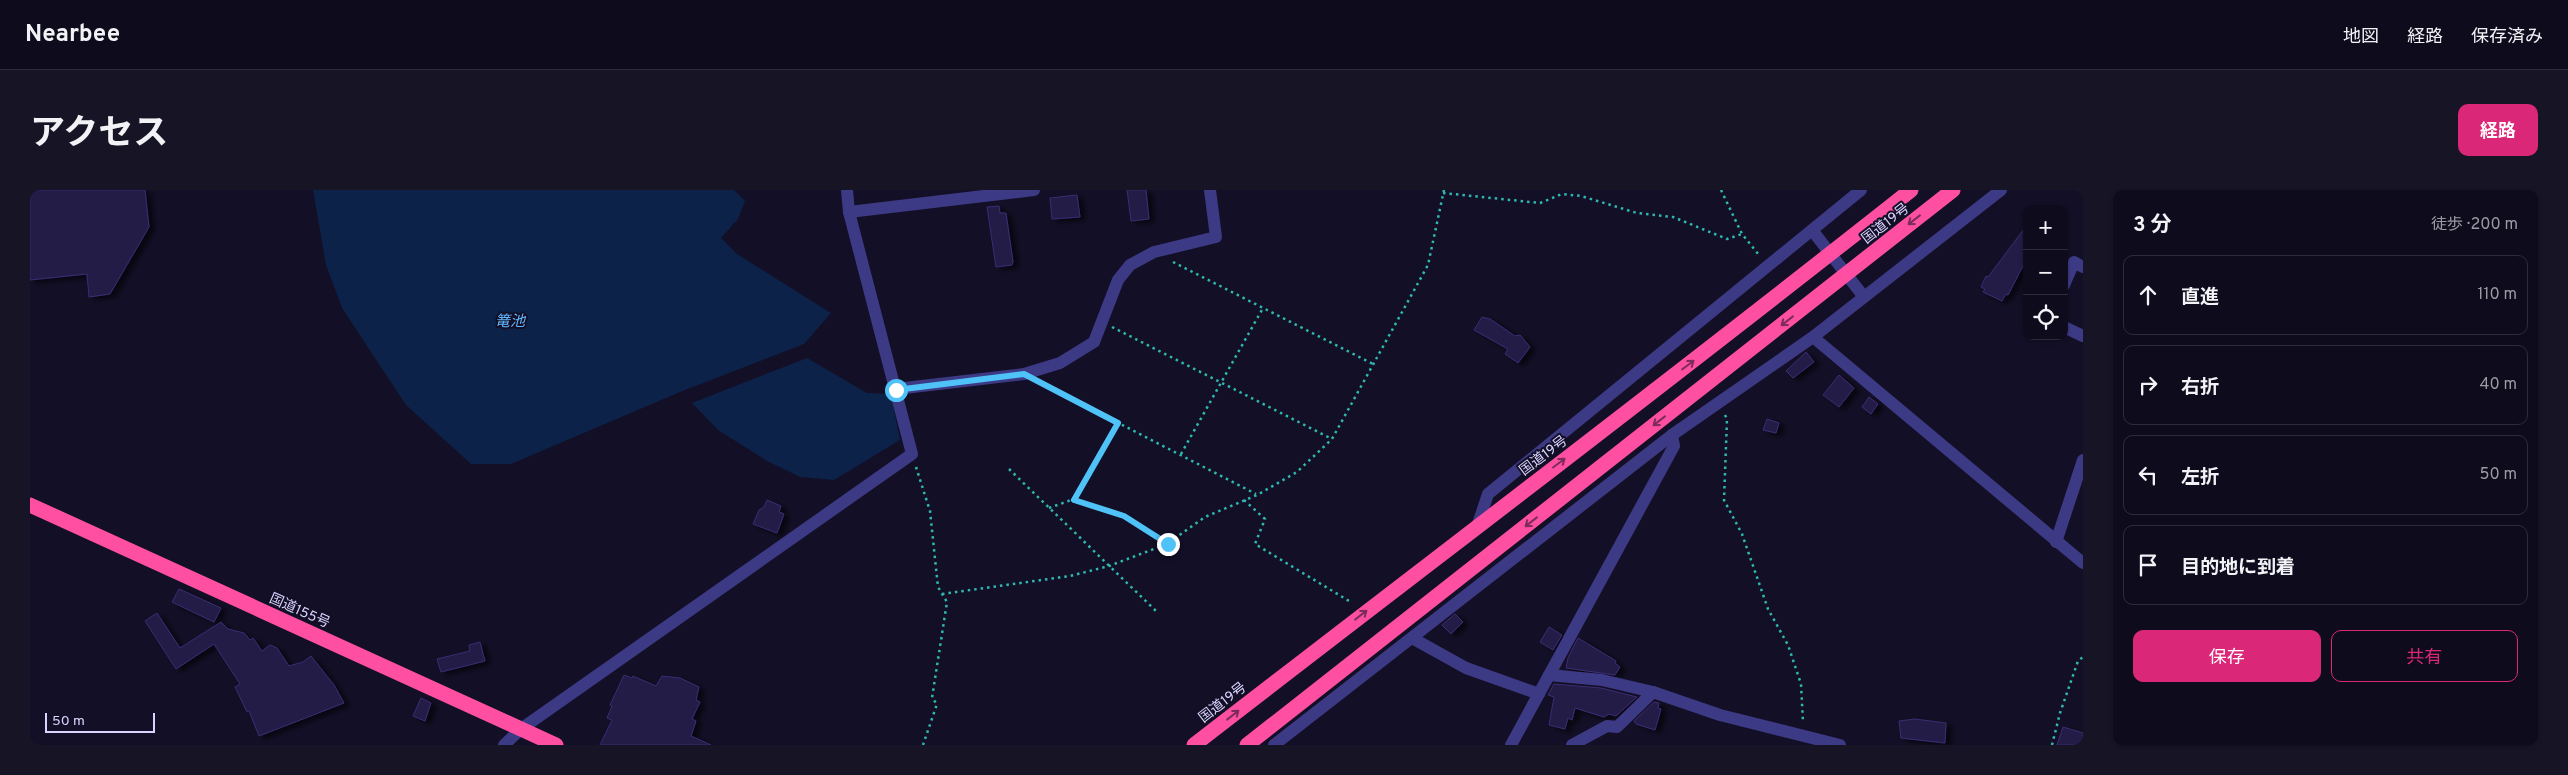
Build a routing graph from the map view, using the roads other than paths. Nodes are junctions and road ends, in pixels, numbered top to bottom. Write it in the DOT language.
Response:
graph roads {
  1 [pos="847,190"];
  2 [pos="1034,190"];
  3 [pos="1210,190"];
  4 [pos="1861,190"];
  5 [pos="1911,190"];
  6 [pos="1953,190"];
  7 [pos="2001,190"];
  8 [pos="849,212"];
  9 [pos="1812,230"];
  10 [pos="1831,254"];
  11 [pos="2083,267"];
  12 [pos="1846,274"];
  13 [pos="2068,275"];
  14 [pos="1864,297"];
  15 [pos="2068,329"];
  16 [pos="2083,336"];
  17 [pos="1813,337"];
  18 [pos="896,390"];
  19 [pos="1672,435"];
  20 [pos="2083,460"];
  21 [pos="2083,487"];
  22 [pos="30,505"];
  23 [pos="1478,524"];
  24 [pos="2056,542"];
  25 [pos="2083,563"];
  26 [pos="1412,638"];
  27 [pos="1549,675"];
  28 [pos="1652,692"];
  29 [pos="1539,694"];
  30 [pos="522,729"];
  31 [pos="504,745"];
  32 [pos="556,745"];
  33 [pos="1194,745"];
  34 [pos="1247,745"];
  35 [pos="1274,745"];
  36 [pos="1511,745"];
  37 [pos="1572,745"];
  38 [pos="1840,745"];
  1 -- 8 [label="street"];
  2 -- 8 [label="street"];
  3 -- 18 [label="street"];
  4 -- 9 [label="street"];
  5 -- 10 [label="highway, 国道19号"];
  6 -- 12 [label="highway, 国道19号, one-way"];
  7 -- 14 [label="street"];
  8 -- 18 [label="street"];
  9 -- 10 [label="street"];
  9 -- 23 [label="street"];
  10 -- 12 [label="street"];
  23 -- 10 [label="highway, 国道19号, one-way"];
  11 -- 13 [label="street"];
  12 -- 14 [label="street"];
  12 -- 34 [label="highway, 国道19号, one-way"];
  14 -- 17 [label="street"];
  15 -- 16 [label="street"];
  17 -- 19 [label="street"];
  17 -- 24 [label="street"];
  18 -- 30 [label="street"];
  19 -- 26 [label="street"];
  19 -- 27 [label="street"];
  20 -- 24 [label="street"];
  21 -- 24 [label="street"];
  22 -- 30 [label="highway, 国道155号"];
  33 -- 23 [label="highway, 国道19号, one-way"];
  24 -- 25 [label="street"];
  26 -- 29 [label="street"];
  26 -- 35 [label="street"];
  27 -- 28 [label="street"];
  27 -- 29 [label="street"];
  28 -- 37 [label="street"];
  28 -- 38 [label="street"];
  29 -- 36 [label="street"];
  30 -- 31 [label="street"];
  30 -- 32 [label="highway, 国道155号"];
}
